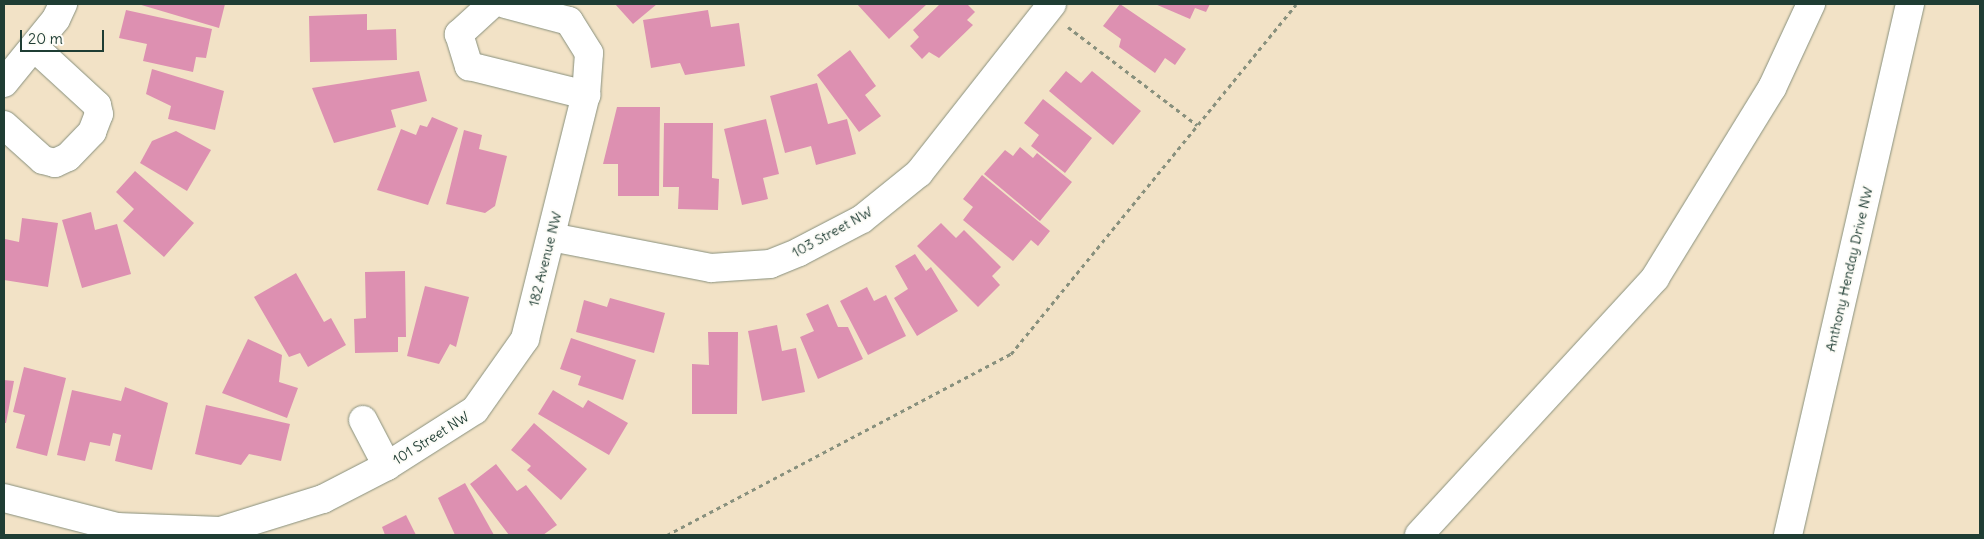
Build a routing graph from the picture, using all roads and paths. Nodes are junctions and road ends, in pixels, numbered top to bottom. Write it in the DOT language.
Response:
graph roads {
  1 [pos="63,4"];
  2 [pos="492,4"];
  3 [pos="505,4"];
  4 [pos="1296,4"];
  5 [pos="1811,4"];
  6 [pos="1910,4"];
  7 [pos="1049,7"];
  8 [pos="35,48"];
  9 [pos="4,83"];
  10 [pos="586,95"];
  11 [pos="4,125"];
  12 [pos="1196,126"];
  13 [pos="551,237"];
  14 [pos="475,410"];
  15 [pos="363,420"];
  16 [pos="387,466"];
  17 [pos="4,498"];
  18 [pos="667,535"];
  19 [pos="1419,535"];
  20 [pos="1788,535"];
  1 -- 8 [label="main road"];
  2 -- 10 [label="main road"];
  3 -- 10 [label="main road, 182 Avenue NW"];
  4 -- 12 [label="path"];
  5 -- 19 [label="main road"];
  6 -- 20 [label="main road, Anthony Henday Drive NW"];
  7 -- 12 [label="path"];
  7 -- 13 [label="main road, 103 Street NW"];
  8 -- 9 [label="main road"];
  8 -- 11 [label="main road"];
  10 -- 13 [label="main road, 182 Avenue NW"];
  12 -- 18 [label="path"];
  13 -- 14 [label="main road, 182 Avenue NW"];
  14 -- 16 [label="main road, 101 Street NW"];
  15 -- 16 [label="main road, 101 Street NW"];
  16 -- 17 [label="main road, 101 Street NW"];
}
